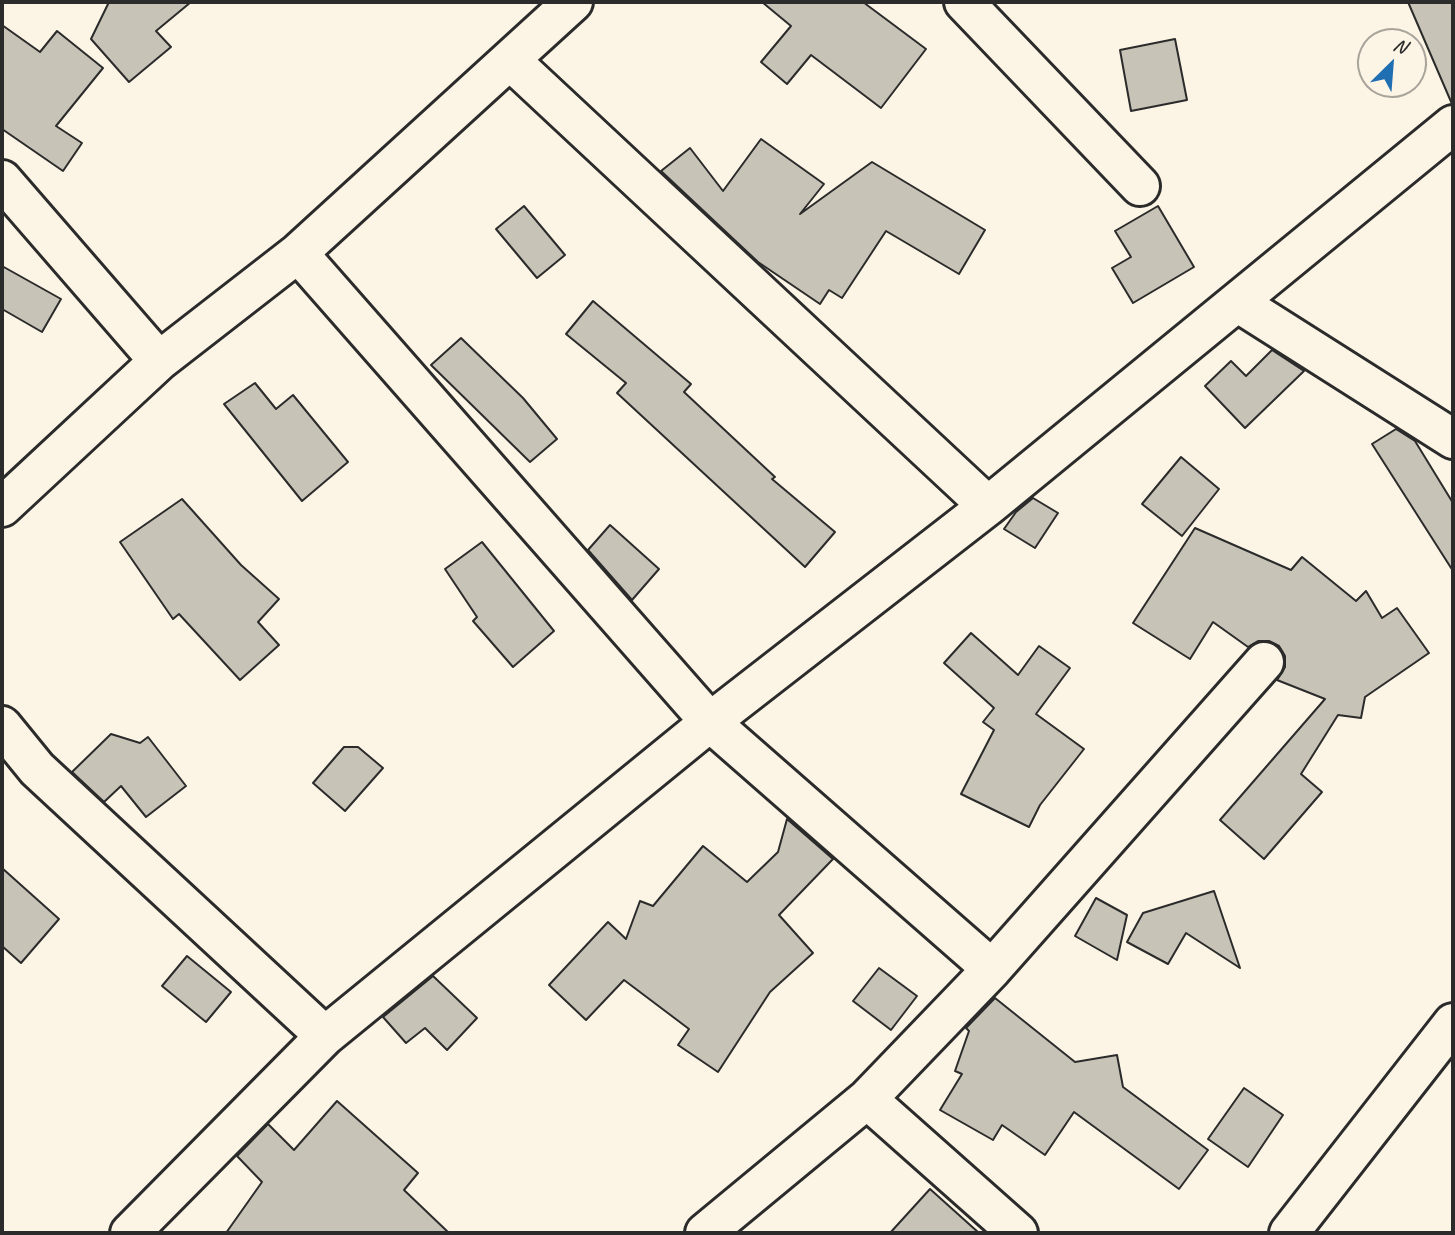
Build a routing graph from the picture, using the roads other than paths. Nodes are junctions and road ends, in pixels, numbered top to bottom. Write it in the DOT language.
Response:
graph roads {
  1 [pos="573,2"];
  2 [pos="964,2"];
  3 [pos="510,60"];
  4 [pos="1453,125"];
  5 [pos="2,180"];
  6 [pos="1140,186"];
  7 [pos="298,253"];
  8 [pos="1237,302"];
  9 [pos="159,361"];
  10 [pos="1453,439"];
  11 [pos="988,506"];
  12 [pos="2,507"];
  13 [pos="1264,662"];
  14 [pos="710,722"];
  15 [pos="2,726"];
  16 [pos="992,969"];
  17 [pos="1453,1023"];
  18 [pos="325,1036"];
  19 [pos="867,1099"];
  20 [pos="1295,1231"];
  21 [pos="130,1233"];
  22 [pos="705,1233"];
  23 [pos="1018,1233"];
  1 -- 3 [label="street"];
  2 -- 6 [label="street"];
  3 -- 7 [label="street"];
  3 -- 11 [label="street"];
  4 -- 8 [label="street"];
  5 -- 9 [label="street"];
  7 -- 9 [label="street"];
  7 -- 14 [label="street"];
  8 -- 10 [label="street"];
  8 -- 11 [label="street"];
  9 -- 12 [label="street"];
  11 -- 14 [label="street"];
  13 -- 16 [label="street"];
  14 -- 16 [label="street"];
  14 -- 18 [label="street"];
  15 -- 18 [label="street"];
  16 -- 19 [label="street"];
  17 -- 20 [label="street"];
  18 -- 21 [label="street"];
  19 -- 22 [label="street"];
  19 -- 23 [label="street"];
}
